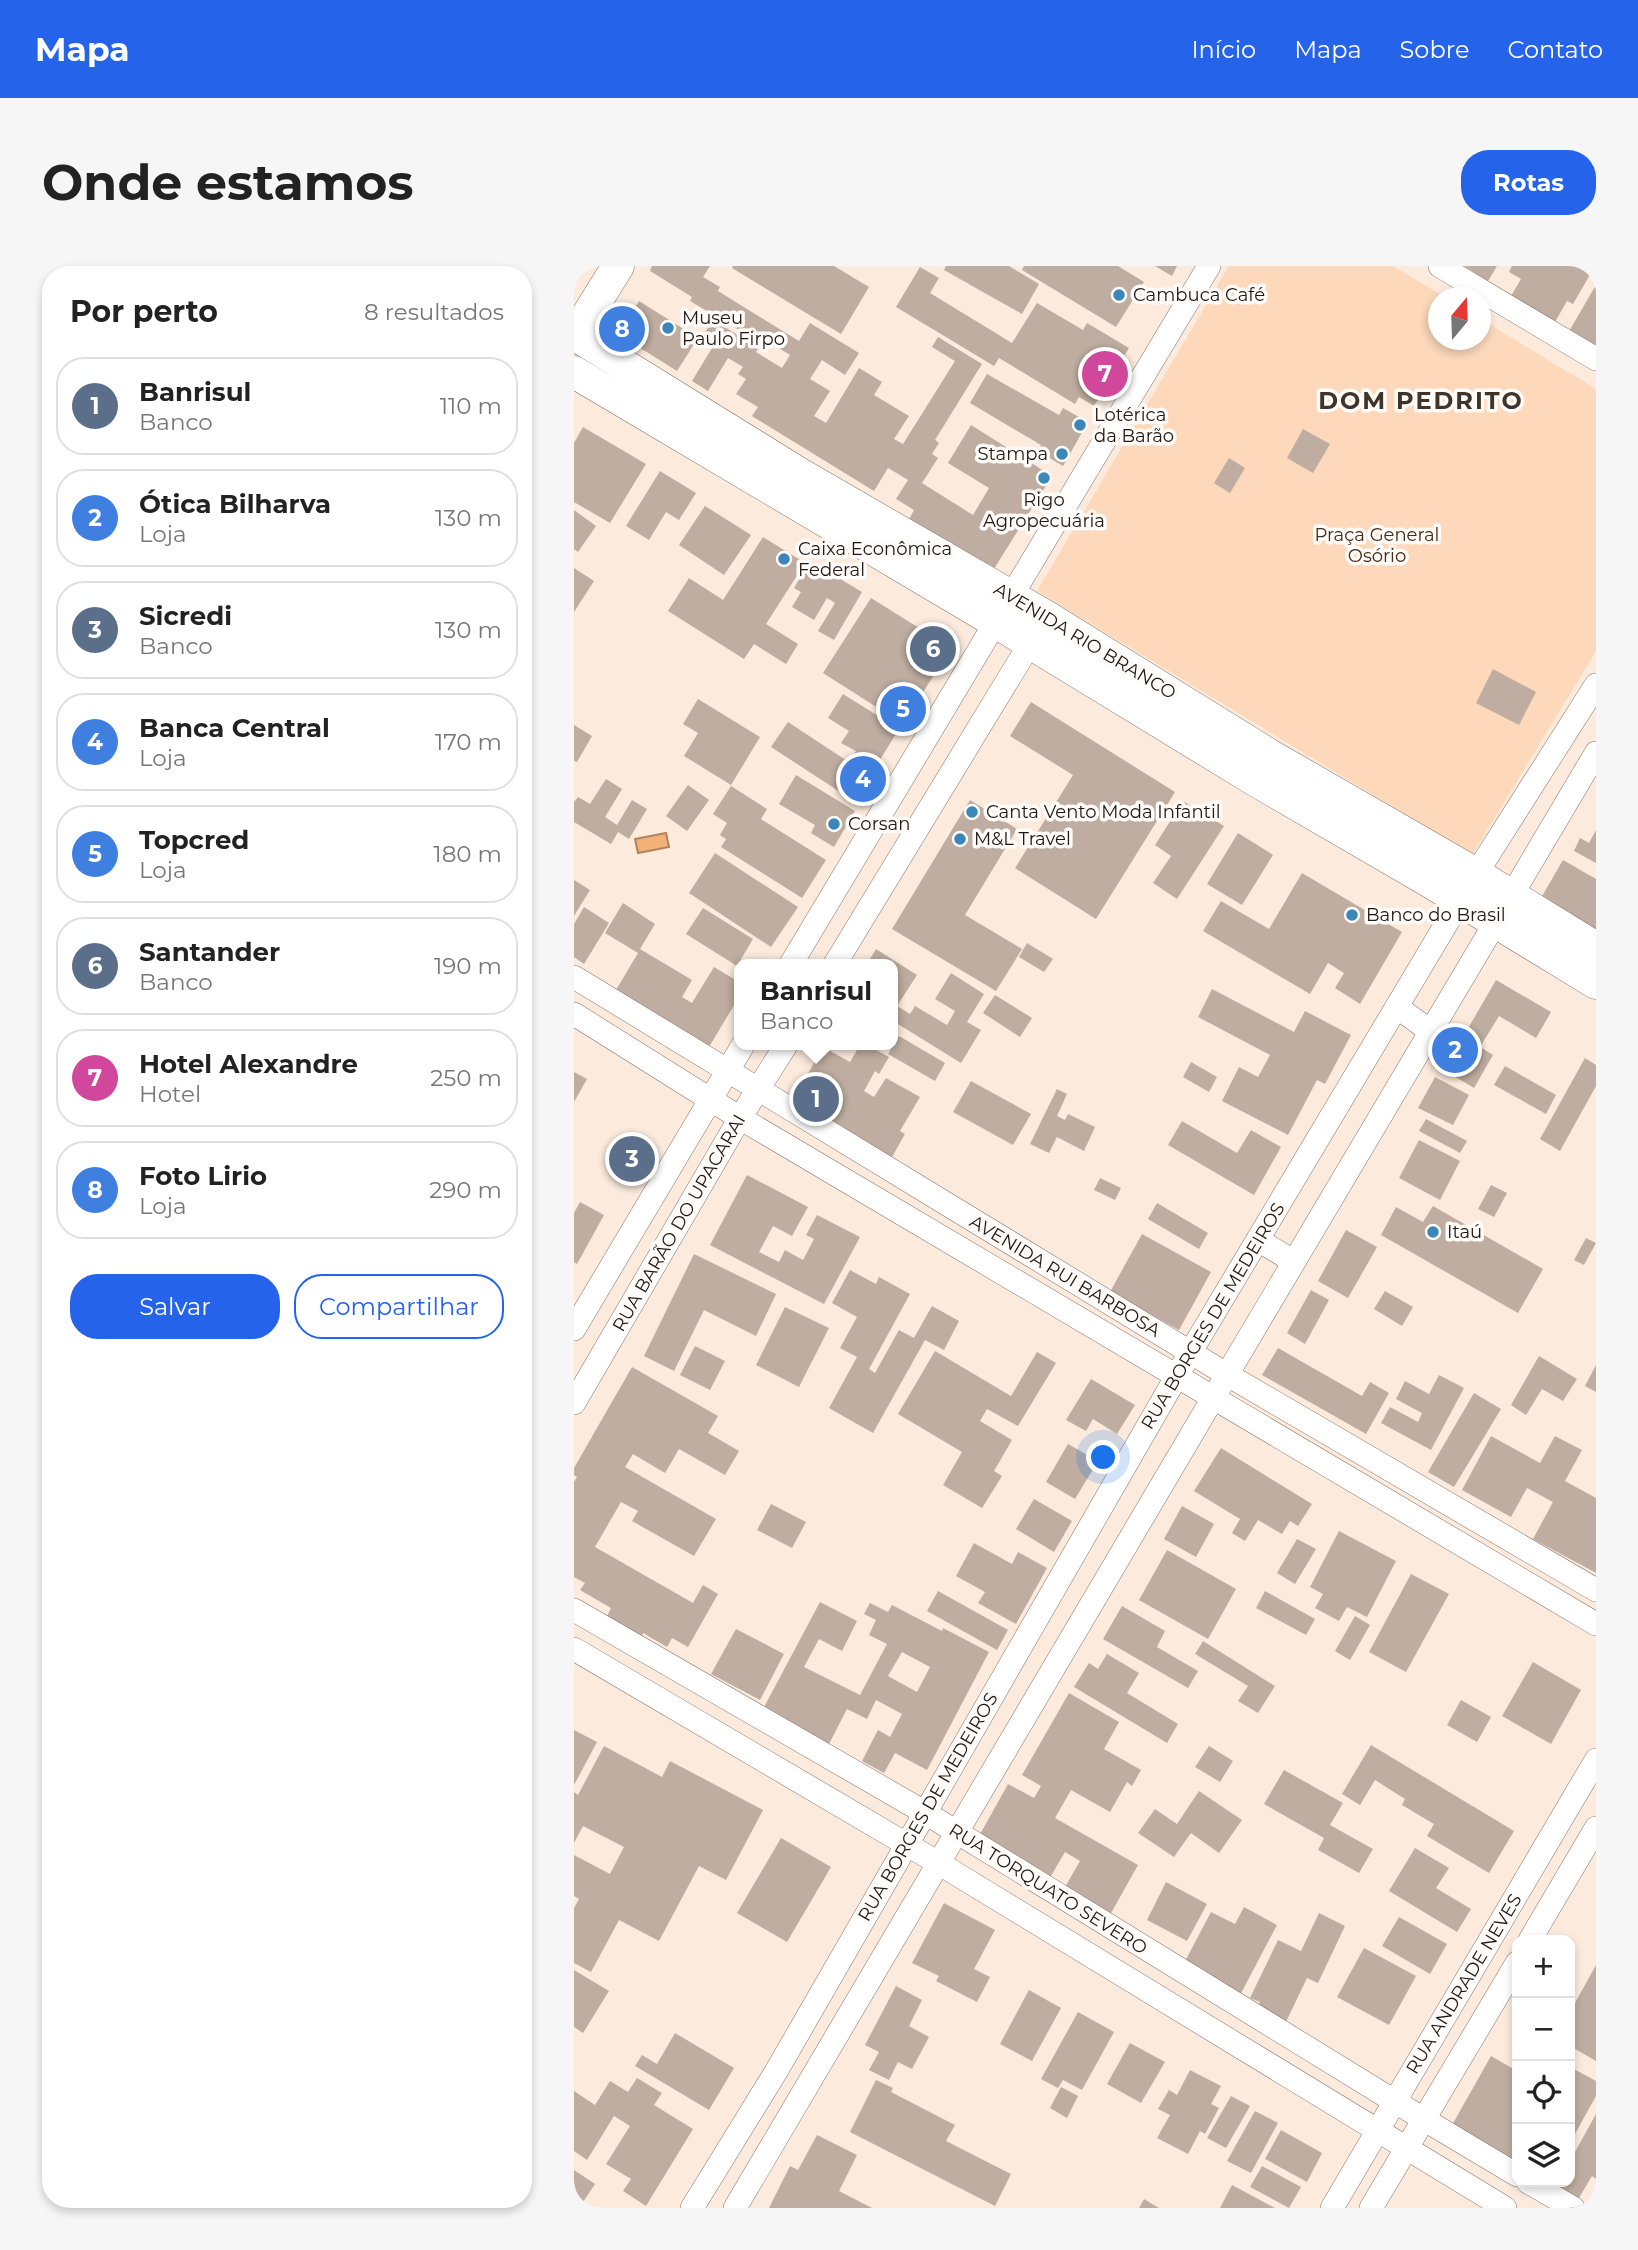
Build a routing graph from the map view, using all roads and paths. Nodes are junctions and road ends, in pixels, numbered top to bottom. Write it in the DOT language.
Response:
graph roads {
  1 [pos="618,266"];
  2 [pos="1209,266"];
  3 [pos="1440,266"];
  4 [pos="574,335"];
  5 [pos="1596,359"];
  6 [pos="574,372"];
  7 [pos="792,486"];
  8 [pos="1003,609"];
  9 [pos="1039,630"];
  10 [pos="1596,685"];
  11 [pos="1596,753"];
  12 [pos="1263,768"];
  13 [pos="1476,874"];
  14 [pos="1460,901"];
  15 [pos="1502,909"];
  16 [pos="1596,948"];
  17 [pos="794,959"];
  18 [pos="838,959"];
  19 [pos="574,977"];
  20 [pos="1596,983"];
  21 [pos="1397,1007"];
  22 [pos="574,1014"];
  23 [pos="1430,1031"];
  24 [pos="740,1050"];
  25 [pos="783,1050"];
  26 [pos="727,1070"];
  27 [pos="759,1090"];
  28 [pos="709,1098"];
  29 [pos="740,1118"];
  30 [pos="645,1208"];
  31 [pos="676,1228"];
  32 [pos="1258,1240"];
  33 [pos="1293,1261"];
  34 [pos="590,1302"];
  35 [pos="621,1322"];
  36 [pos="574,1329"];
  37 [pos="1191,1353"];
  38 [pos="1226,1374"];
  39 [pos="1176,1377"];
  40 [pos="1212,1399"];
  41 [pos="574,1403"];
  42 [pos="1438,1498"];
  43 [pos="1424,1523"];
  44 [pos="1596,1590"];
  45 [pos="574,1610"];
  46 [pos="1596,1624"];
  47 [pos="574,1649"];
  48 [pos="658,1658"];
  49 [pos="643,1689"];
  50 [pos="1596,1760"];
  51 [pos="924,1812"];
  52 [pos="1596,1828"];
  53 [pos="958,1834"];
  54 [pos="906,1844"];
  55 [pos="940,1864"];
  56 [pos="1523,1884"];
  57 [pos="1553,1901"];
  58 [pos="1086,1912"];
  59 [pos="1533,1935"];
  60 [pos="1068,1942"];
  61 [pos="844,1952"];
  62 [pos="877,1970"];
  63 [pos="1512,1971"];
  64 [pos="777,2070"];
  65 [pos="807,2087"];
  66 [pos="1395,2102"];
  67 [pos="1424,2120"];
  68 [pos="1377,2130"];
  69 [pos="1408,2149"];
  70 [pos="1512,2172"];
  71 [pos="1537,2187"];
  72 [pos="692,2208"];
  73 [pos="736,2208"];
  74 [pos="1332,2208"];
  75 [pos="1371,2208"];
  76 [pos="1505,2208"];
  77 [pos="1573,2208"];
  1 -- 4 [label="street"];
  2 -- 8 [label="street"];
  3 -- 5 [label="street"];
  4 -- 7 [label="street, AVENIDA RIO BRANCO"];
  6 -- 7 [label="street, AVENIDA RIO BRANCO"];
  7 -- 8 [label="street, AVENIDA RIO BRANCO"];
  8 -- 9 [label="street, AVENIDA RIO BRANCO"];
  8 -- 17 [label="street"];
  9 -- 12 [label="street, AVENIDA RIO BRANCO"];
  9 -- 18 [label="street"];
  10 -- 13 [label="street, RUA BORGES DE MEDEIROS"];
  11 -- 15 [label="street"];
  12 -- 13 [label="street, AVENIDA RIO BRANCO"];
  12 -- 14 [label="street, AVENIDA RIO BRANCO"];
  13 -- 14 [label="street, RUA BORGES DE MEDEIROS"];
  13 -- 15 [label="street, AVENIDA RIO BRANCO"];
  14 -- 15 [label="street, AVENIDA RIO BRANCO"];
  14 -- 21 [label="street, RUA BORGES DE MEDEIROS"];
  15 -- 16 [label="street, AVENIDA RIO BRANCO"];
  15 -- 20 [label="street, AVENIDA RIO BRANCO"];
  15 -- 23 [label="street"];
  19 -- 26 [label="street, AVENIDA RUI BARBOSA"];
  21 -- 23 [label="street"];
  21 -- 32 [label="street, RUA BORGES DE MEDEIROS"];
  22 -- 28 [label="street, AVENIDA RUI BARBOSA"];
  23 -- 33 [label="street"];
  24 -- 26 [label="street, RUA BARÃO DO UPACARAI"];
  25 -- 27 [label="street, RUA BARÃO DO UPACARAI"];
  26 -- 27 [label="street, AVENIDA RUI BARBOSA"];
  26 -- 28 [label="street, RUA BARÃO DO UPACARAI"];
  27 -- 29 [label="street, RUA BARÃO DO UPACARAI"];
  27 -- 37 [label="street, AVENIDA RUI BARBOSA"];
  28 -- 29 [label="street, AVENIDA RUI BARBOSA"];
  28 -- 30 [label="street, RUA BARÃO DO UPACARAI"];
  29 -- 31 [label="street, RUA BARÃO DO UPACARAI"];
  29 -- 39 [label="street, AVENIDA RUI BARBOSA"];
  30 -- 31 [label="street"];
  30 -- 34 [label="street, RUA BARÃO DO UPACARAI"];
  31 -- 35 [label="street, RUA BARÃO DO UPACARAI"];
  32 -- 33 [label="street"];
  32 -- 37 [label="street, RUA BORGES DE MEDEIROS"];
  33 -- 38 [label="street"];
  34 -- 35 [label="street"];
  34 -- 36 [label="street, RUA BARÃO DO UPACARAI"];
  35 -- 41 [label="street, RUA BARÃO DO UPACARAI"];
  37 -- 38 [label="street, AVENIDA RUI BARBOSA"];
  37 -- 39 [label="street, RUA BORGES DE MEDEIROS"];
  38 -- 40 [label="street"];
  38 -- 42 [label="street, AVENIDA RUI BARBOSA"];
  39 -- 40 [label="street, AVENIDA RUI BARBOSA"];
  39 -- 51 [label="street, RUA BORGES DE MEDEIROS"];
  40 -- 43 [label="street, AVENIDA RUI BARBOSA"];
  40 -- 53 [label="street"];
  42 -- 43 [label="street"];
  42 -- 44 [label="street, AVENIDA RUI BARBOSA"];
  43 -- 46 [label="street, AVENIDA RUI BARBOSA"];
  45 -- 48 [label="street, RUA TORQUATO SEVERO"];
  47 -- 49 [label="street, RUA TORQUATO SEVERO"];
  48 -- 49 [label="street"];
  48 -- 51 [label="street, RUA TORQUATO SEVERO"];
  49 -- 54 [label="street, RUA TORQUATO SEVERO"];
  50 -- 56 [label="street, RUA ANDRADE NEVES"];
  51 -- 53 [label="street, RUA TORQUATO SEVERO"];
  51 -- 54 [label="street, RUA BORGES DE MEDEIROS"];
  52 -- 57 [label="street, RUA ANDRADE NEVES"];
  53 -- 55 [label="street"];
  53 -- 58 [label="street, RUA TORQUATO SEVERO"];
  54 -- 55 [label="street, RUA TORQUATO SEVERO"];
  54 -- 61 [label="street, RUA BORGES DE MEDEIROS"];
  55 -- 60 [label="street, RUA TORQUATO SEVERO"];
  55 -- 62 [label="street"];
  56 -- 57 [label="street"];
  56 -- 66 [label="street, RUA ANDRADE NEVES"];
  57 -- 59 [label="street, RUA ANDRADE NEVES"];
  58 -- 60 [label="street"];
  58 -- 66 [label="street, RUA TORQUATO SEVERO"];
  60 -- 68 [label="street, RUA TORQUATO SEVERO"];
  61 -- 62 [label="street"];
  61 -- 64 [label="street, RUA BORGES DE MEDEIROS"];
  62 -- 65 [label="street"];
  63 -- 67 [label="street, RUA ANDRADE NEVES"];
  64 -- 65 [label="street"];
  64 -- 72 [label="street, RUA BORGES DE MEDEIROS"];
  65 -- 73 [label="street"];
  66 -- 67 [label="street, RUA TORQUATO SEVERO"];
  66 -- 68 [label="street, RUA ANDRADE NEVES"];
  67 -- 69 [label="street, RUA ANDRADE NEVES"];
  67 -- 70 [label="street, RUA TORQUATO SEVERO"];
  68 -- 69 [label="street, RUA TORQUATO SEVERO"];
  68 -- 74 [label="street, RUA ANDRADE NEVES"];
  69 -- 75 [label="street, RUA ANDRADE NEVES"];
  69 -- 76 [label="street, RUA TORQUATO SEVERO"];
  71 -- 77 [label="street"];
}
